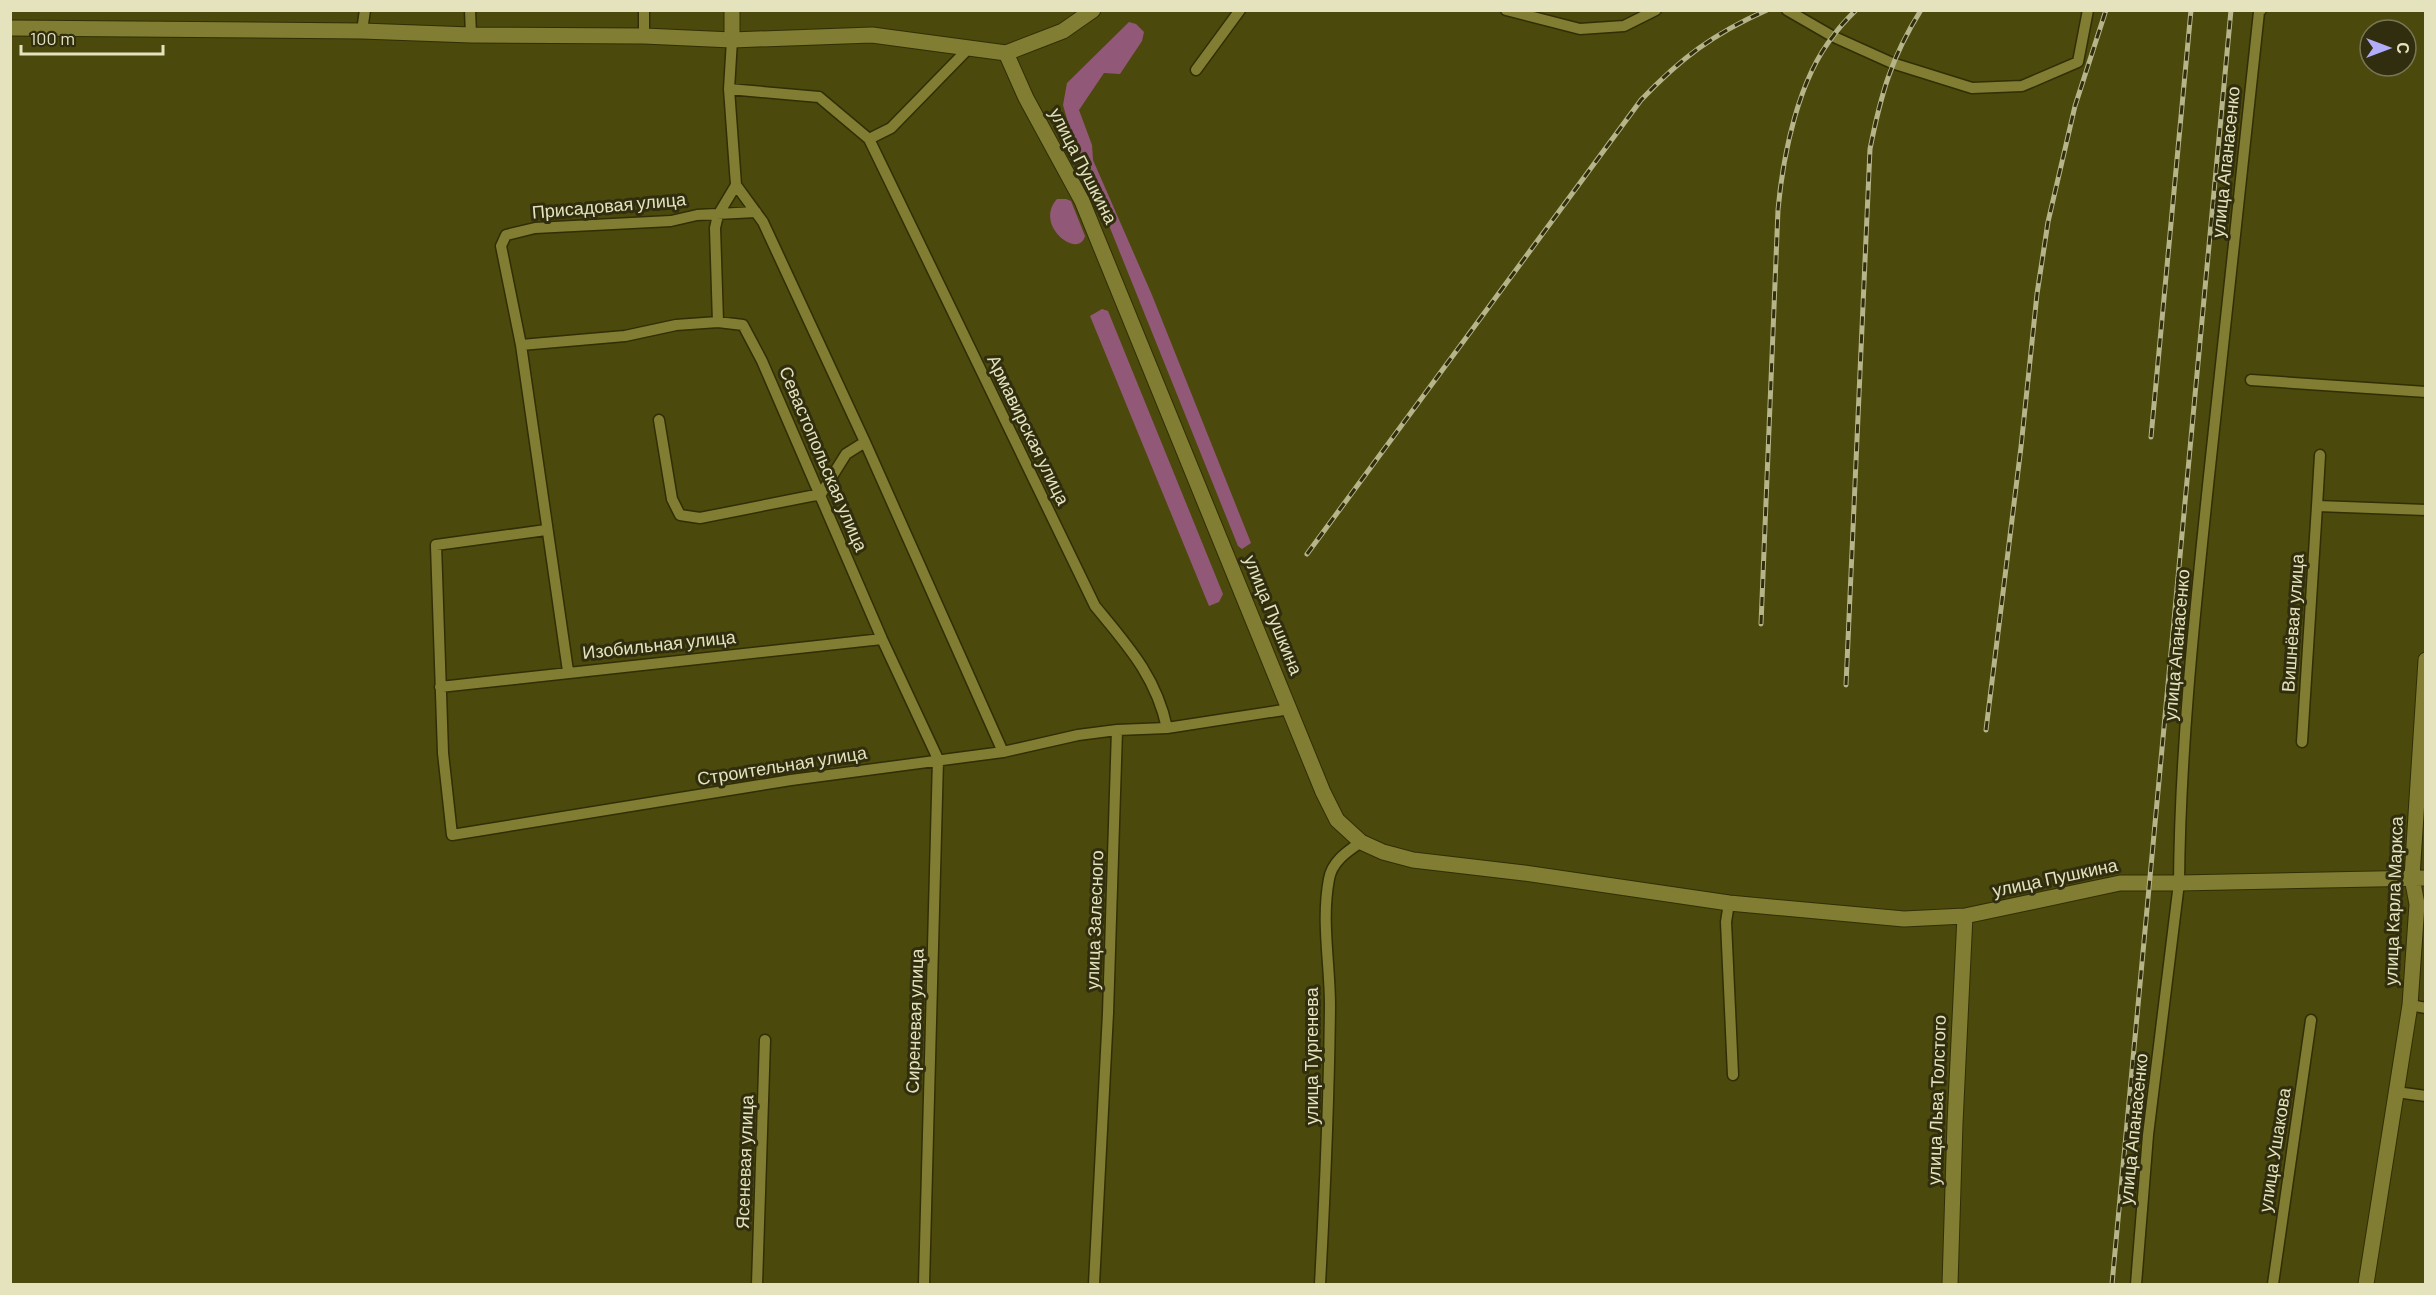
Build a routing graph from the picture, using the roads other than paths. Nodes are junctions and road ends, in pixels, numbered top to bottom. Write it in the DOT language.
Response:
graph roads {
  1 [pos="365,10"];
  2 [pos="470,10"];
  3 [pos="644,10"];
  4 [pos="732,10"];
  5 [pos="1093,10"];
  6 [pos="1240,10"];
  7 [pos="1506,10"];
  8 [pos="1656,10"];
  9 [pos="1787,10"];
  10 [pos="2088,10"];
  11 [pos="2261,10"];
  12 [pos="10,28"];
  13 [pos="362,31"];
  14 [pos="471,35"];
  15 [pos="644,36"];
  16 [pos="732,40"];
  17 [pos="968,49"];
  18 [pos="1006,53"];
  19 [pos="1196,70"];
  20 [pos="729,88"];
  21 [pos="869,139"];
  22 [pos="736,185"];
  23 [pos="756,212"];
  24 [pos="718,215"];
  25 [pos="718,322"];
  26 [pos="521,345"];
  27 [pos="2251,380"];
  28 [pos="2426,392"];
  29 [pos="659,420"];
  30 [pos="865,442"];
  31 [pos="2320,455"];
  32 [pos="821,494"];
  33 [pos="2317,506"];
  34 [pos="2426,510"];
  35 [pos="546,530"];
  36 [pos="882,639"];
  37 [pos="2425,669"];
  38 [pos="568,671"];
  39 [pos="440,687"];
  40 [pos="1290,709"];
  41 [pos="1167,728"];
  42 [pos="1117,730"];
  43 [pos="2302,742"];
  44 [pos="1003,752"];
  45 [pos="939,759"];
  46 [pos="1361,842"];
  47 [pos="2419,878"];
  48 [pos="2179,884"];
  49 [pos="1729,903"];
  50 [pos="1965,916"];
  51 [pos="2418,1007"];
  52 [pos="2311,1020"];
  53 [pos="765,1040"];
  54 [pos="1733,1075"];
  55 [pos="2396,1092"];
  56 [pos="2426,1096"];
  57 [pos="757,1284"];
  58 [pos="924,1284"];
  59 [pos="1094,1284"];
  60 [pos="1320,1284"];
  61 [pos="1950,1284"];
  62 [pos="2136,1284"];
  63 [pos="2273,1284"];
  64 [pos="2366,1284"];
  1 -- 13 [label="street"];
  2 -- 14 [label="street"];
  3 -- 15 [label="street"];
  4 -- 16 [label="main road"];
  5 -- 18 [label="main road"];
  6 -- 19 [label="street"];
  7 -- 8 [label="street"];
  9 -- 10 [label="street"];
  11 -- 48 [label="street, улица Апанасенко"];
  12 -- 13 [label="main road"];
  13 -- 14 [label="main road"];
  14 -- 15 [label="main road"];
  15 -- 16 [label="main road"];
  16 -- 17 [label="main road"];
  16 -- 20 [label="street"];
  17 -- 18 [label="main road"];
  17 -- 21 [label="street"];
  18 -- 40 [label="main road, улица Пушкина"];
  20 -- 21 [label="street, Армавирская улица"];
  20 -- 22 [label="street"];
  21 -- 41 [label="street, Армавирская улица"];
  22 -- 23 [label="street"];
  22 -- 24 [label="street"];
  23 -- 24 [label="street, Присадовая улица"];
  23 -- 30 [label="street"];
  24 -- 25 [label="street"];
  24 -- 26 [label="street, Присадовая улица"];
  25 -- 26 [label="street"];
  25 -- 32 [label="street, Севастопольская улица"];
  26 -- 35 [label="street, Присадовая улица"];
  27 -- 28 [label="street"];
  29 -- 32 [label="street"];
  30 -- 32 [label="street"];
  30 -- 44 [label="street"];
  31 -- 33 [label="street, Вишнёвая улица"];
  32 -- 36 [label="street, Севастопольская улица"];
  33 -- 34 [label="street"];
  33 -- 43 [label="street, Вишнёвая улица"];
  35 -- 38 [label="street, Присадовая улица"];
  35 -- 39 [label="street"];
  36 -- 38 [label="street, Изобильная улица"];
  36 -- 45 [label="street, Севастопольская улица"];
  37 -- 47 [label="main road, улица Карла Маркса"];
  38 -- 39 [label="street, Изобильная улица"];
  39 -- 45 [label="street, Строительная улица"];
  40 -- 41 [label="street"];
  40 -- 46 [label="main road, улица Пушкина"];
  41 -- 42 [label="street"];
  42 -- 44 [label="street, Строительная улица"];
  42 -- 59 [label="street, улица Залесного"];
  44 -- 45 [label="street, Строительная улица"];
  45 -- 58 [label="street, Сиреневая улица"];
  46 -- 49 [label="main road, улица Пушкина"];
  46 -- 60 [label="street, улица Тургенева"];
  47 -- 48 [label="main road, улица Пушкина"];
  47 -- 51 [label="main road, улица Карла Маркса"];
  48 -- 50 [label="main road, улица Пушкина"];
  48 -- 62 [label="street, улица Апанасенко"];
  49 -- 50 [label="main road, улица Пушкина"];
  49 -- 54 [label="street"];
  50 -- 61 [label="main road, улица Льва Толстого"];
  51 -- 55 [label="main road, улица Карла Маркса"];
  52 -- 63 [label="street, улица Ушакова"];
  53 -- 57 [label="street, Ясеневая улица"];
  55 -- 56 [label="street"];
  55 -- 64 [label="main road, улица Карла Маркса"];
}
